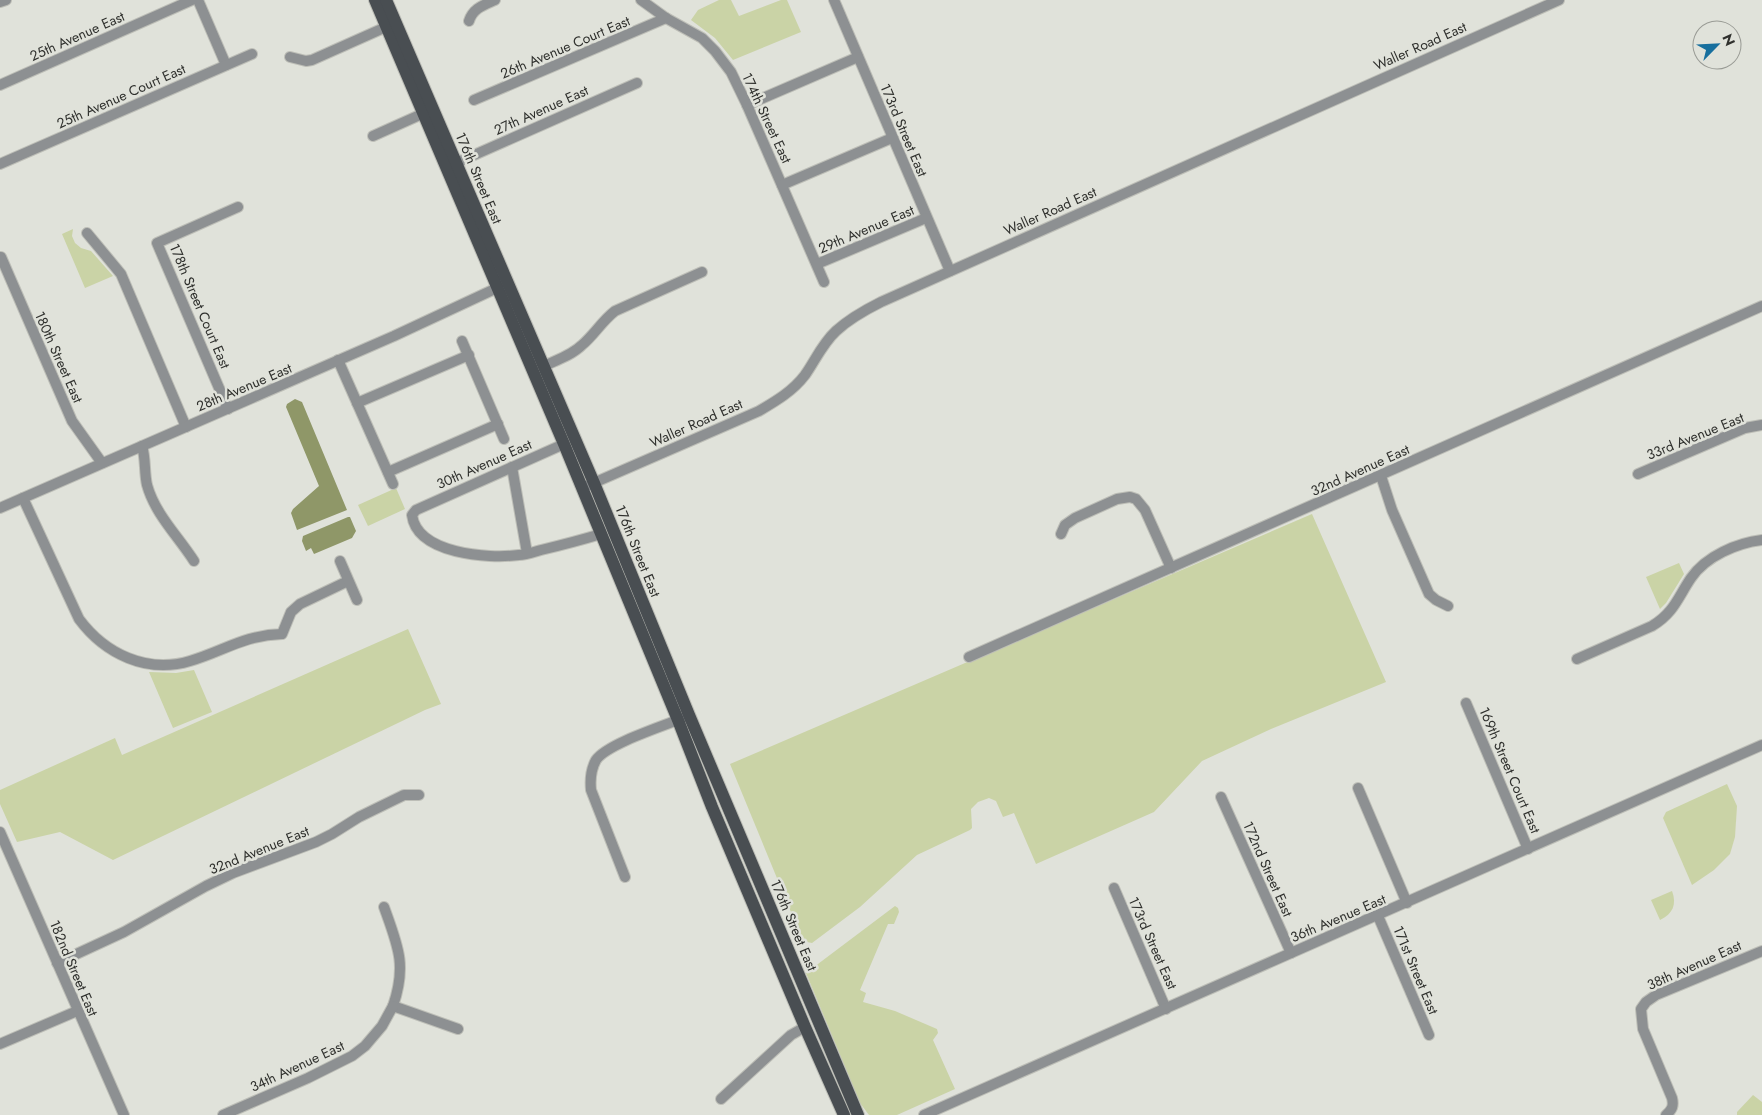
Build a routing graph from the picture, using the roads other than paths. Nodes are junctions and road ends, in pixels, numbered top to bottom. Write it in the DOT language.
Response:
graph roads {
  1 [pos="6,0"];
  2 [pos="192,0"];
  3 [pos="198,0"];
  4 [pos="375,0"];
  5 [pos="386,0"];
  6 [pos="495,0"];
  7 [pos="642,0"];
  8 [pos="834,0"];
  9 [pos="1559,0"];
  10 [pos="0,2"];
  11 [pos="666,18"];
  12 [pos="469,21"];
  13 [pos="384,22"];
  14 [pos="252,54"];
  15 [pos="290,57"];
  16 [pos="858,57"];
  17 [pos="226,65"];
  18 [pos="415,68"];
  19 [pos="637,83"];
  20 [pos="0,85"];
  21 [pos="474,100"];
  22 [pos="747,105"];
  23 [pos="422,114"];
  24 [pos="374,136"];
  25 [pos="892,138"];
  26 [pos="456,163"];
  27 [pos="0,164"];
  28 [pos="782,185"];
  29 [pos="238,207"];
  30 [pos="926,218"];
  31 [pos="87,233"];
  32 [pos="1,256"];
  33 [pos="817,264"];
  34 [pos="950,270"];
  35 [pos="702,272"];
  36 [pos="824,282"];
  37 [pos="497,288"];
  38 [pos="1762,306"];
  39 [pos="529,332"];
  40 [pos="462,340"];
  41 [pos="468,355"];
  42 [pos="338,360"];
  43 [pos="544,366"];
  44 [pos="357,403"];
  45 [pos="228,409"];
  46 [pos="498,424"];
  47 [pos="1762,425"];
  48 [pos="186,426"];
  49 [pos="504,439"];
  50 [pos="564,444"];
  51 [pos="142,446"];
  52 [pos="102,463"];
  53 [pos="512,468"];
  54 [pos="388,472"];
  55 [pos="1638,474"];
  56 [pos="1381,476"];
  57 [pos="393,484"];
  58 [pos="588,485"];
  59 [pos="23,498"];
  60 [pos="0,508"];
  61 [pos="601,534"];
  62 [pos="1061,534"];
  63 [pos="1762,540"];
  64 [pos="527,553"];
  65 [pos="194,561"];
  66 [pos="340,561"];
  67 [pos="1171,568"];
  68 [pos="348,581"];
  69 [pos="358,600"];
  70 [pos="1448,606"];
  71 [pos="969,657"];
  72 [pos="1577,659"];
  73 [pos="1466,703"];
  74 [pos="684,718"];
  75 [pos="1762,745"];
  76 [pos="1358,788"];
  77 [pos="419,795"];
  78 [pos="1221,797"];
  79 [pos="0,832"];
  80 [pos="1528,849"];
  81 [pos="625,877"];
  82 [pos="1114,888"];
  83 [pos="1407,903"];
  84 [pos="384,907"];
  85 [pos="1378,916"];
  86 [pos="1762,951"];
  87 [pos="1291,953"];
  88 [pos="57,963"];
  89 [pos="393,1006"];
  90 [pos="1166,1009"];
  91 [pos="77,1010"];
  92 [pos="805,1027"];
  93 [pos="458,1029"];
  94 [pos="1429,1035"];
  95 [pos="0,1044"];
  96 [pos="721,1099"];
  97 [pos="1669,1111"];
  98 [pos="124,1115"];
  99 [pos="223,1115"];
  100 [pos="844,1115"];
  101 [pos="858,1115"];
  102 [pos="924,1115"];
  1 -- 10 [label="street"];
  2 -- 20 [label="street, 25th Avenue East"];
  3 -- 17 [label="street"];
  4 -- 13 [label="main road, 176th Street East"];
  5 -- 18 [label="main road, 176th Street East"];
  6 -- 12 [label="street"];
  7 -- 11 [label="street, 174th Street East"];
  8 -- 16 [label="street, 173rd Street East"];
  9 -- 34 [label="street, Waller Road East"];
  11 -- 21 [label="street, 26th Avenue Court East"];
  11 -- 22 [label="street, 174th Street East"];
  13 -- 15 [label="street"];
  13 -- 18 [label="main road"];
  13 -- 23 [label="main road, 176th Street East"];
  14 -- 17 [label="street, 25th Avenue Court East"];
  16 -- 22 [label="street"];
  16 -- 25 [label="street, 173rd Street East"];
  17 -- 27 [label="street, 25th Avenue Court East"];
  18 -- 26 [label="main road, 176th Street East"];
  19 -- 26 [label="street, 27th Avenue East"];
  22 -- 28 [label="street, 174th Street East"];
  23 -- 24 [label="street"];
  23 -- 37 [label="main road, 176th Street East"];
  25 -- 28 [label="street"];
  25 -- 30 [label="street, 173rd Street East"];
  26 -- 39 [label="main road, 176th Street East"];
  28 -- 33 [label="street, 174th Street East"];
  29 -- 45 [label="street, 178th Street Court East"];
  30 -- 33 [label="street, 29th Avenue East"];
  30 -- 34 [label="street, 173rd Street East"];
  31 -- 48 [label="street"];
  32 -- 52 [label="street, 180th Street East"];
  33 -- 36 [label="street, 174th Street East"];
  34 -- 58 [label="street, Waller Road East"];
  35 -- 43 [label="street"];
  37 -- 39 [label="main road"];
  37 -- 42 [label="street, 28th Avenue East"];
  37 -- 50 [label="main road, 176th Street East"];
  38 -- 56 [label="street, 32nd Avenue East"];
  39 -- 43 [label="main road, 176th Street East"];
  40 -- 41 [label="street"];
  41 -- 44 [label="street"];
  41 -- 46 [label="street"];
  42 -- 44 [label="street"];
  42 -- 45 [label="street, 28th Avenue East"];
  43 -- 58 [label="main road, 176th Street East"];
  44 -- 54 [label="street"];
  45 -- 48 [label="street, 28th Avenue East"];
  46 -- 49 [label="street"];
  46 -- 54 [label="street"];
  47 -- 55 [label="street, 33rd Avenue East"];
  48 -- 51 [label="street, 28th Avenue East"];
  50 -- 53 [label="street, 30th Avenue East"];
  50 -- 58 [label="main road, 176th Street East"];
  51 -- 52 [label="street, 28th Avenue East"];
  51 -- 65 [label="street"];
  52 -- 59 [label="street, 28th Avenue East"];
  53 -- 64 [label="street"];
  53 -- 64 [label="street, 30th Avenue East"];
  54 -- 57 [label="street"];
  56 -- 67 [label="street, 32nd Avenue East"];
  56 -- 70 [label="street"];
  58 -- 61 [label="main road, 176th Street East"];
  58 -- 74 [label="main road, 176th Street East"];
  59 -- 60 [label="street, 28th Avenue East"];
  59 -- 68 [label="street"];
  61 -- 64 [label="street"];
  61 -- 74 [label="main road, 176th Street East"];
  62 -- 67 [label="street"];
  63 -- 72 [label="street"];
  66 -- 68 [label="street"];
  67 -- 71 [label="street, 32nd Avenue East"];
  68 -- 69 [label="street"];
  73 -- 80 [label="street, 169th Street Court East"];
  74 -- 81 [label="street"];
  74 -- 92 [label="main road, 176th Street East"];
  74 -- 101 [label="main road, 176th Street East"];
  75 -- 80 [label="street, 36th Avenue East"];
  76 -- 83 [label="street"];
  77 -- 88 [label="street, 32nd Avenue East"];
  78 -- 87 [label="street, 172nd Street East"];
  79 -- 88 [label="street, 182nd Street East"];
  80 -- 83 [label="street, 36th Avenue East"];
  82 -- 90 [label="street, 173rd Street East"];
  83 -- 85 [label="street, 36th Avenue East"];
  84 -- 89 [label="street, 34th Avenue East"];
  85 -- 87 [label="street, 36th Avenue East"];
  85 -- 94 [label="street, 171st Street East"];
  86 -- 97 [label="street, 38th Avenue East"];
  87 -- 90 [label="street, 36th Avenue East"];
  88 -- 91 [label="street, 182nd Street East"];
  89 -- 93 [label="street"];
  89 -- 99 [label="street, 34th Avenue East"];
  90 -- 102 [label="street, 36th Avenue East"];
  91 -- 95 [label="street"];
  91 -- 98 [label="street, 182nd Street East"];
  92 -- 96 [label="street"];
  92 -- 100 [label="main road, 176th Street East"];
}
